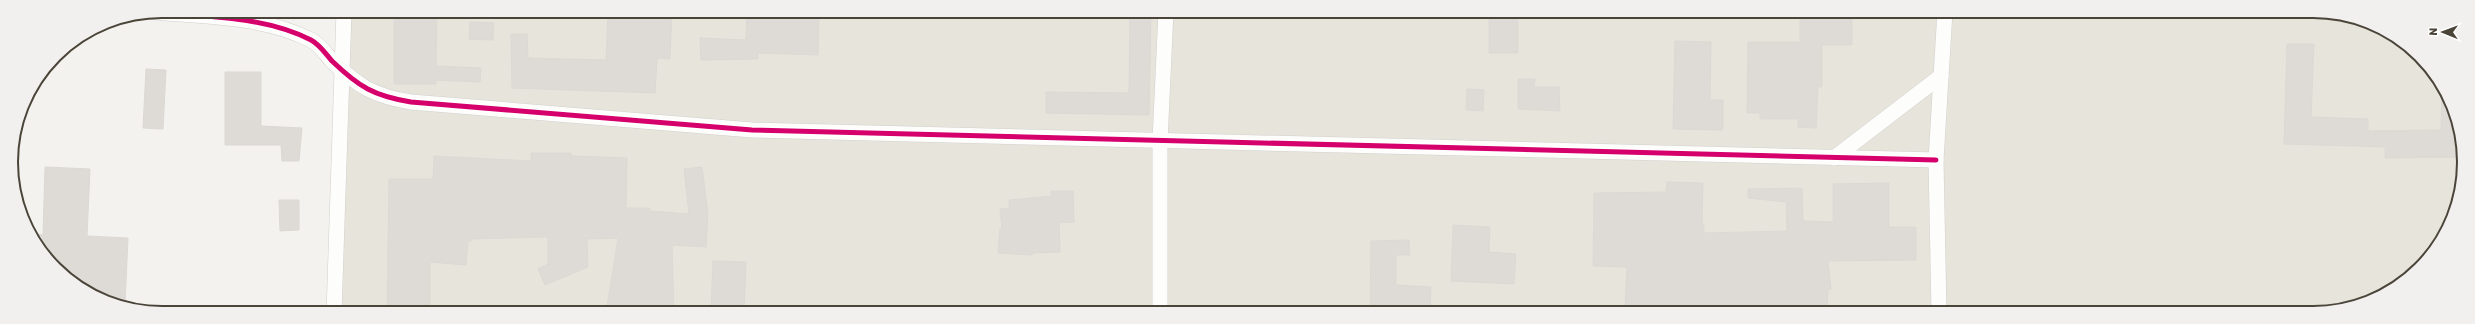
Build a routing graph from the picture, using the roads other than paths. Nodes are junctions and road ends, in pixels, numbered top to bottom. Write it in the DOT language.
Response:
graph roads {
  1 [pos="222,18"];
  2 [pos="344,18"];
  3 [pos="1166,18"];
  4 [pos="1945,18"];
  5 [pos="342,70"];
  6 [pos="1941,76"];
  7 [pos="1160,141"];
  8 [pos="1834,158"];
  9 [pos="1936,160"];
  10 [pos="334,306"];
  11 [pos="1160,306"];
  12 [pos="1939,306"];
  1 -- 5 [label="street"];
  2 -- 5 [label="street"];
  3 -- 7 [label="street"];
  4 -- 6 [label="street"];
  5 -- 7 [label="street"];
  5 -- 10 [label="street"];
  6 -- 8 [label="street"];
  6 -- 9 [label="street"];
  7 -- 8 [label="street"];
  7 -- 11 [label="street"];
  8 -- 9 [label="street"];
  9 -- 12 [label="street"];
}
